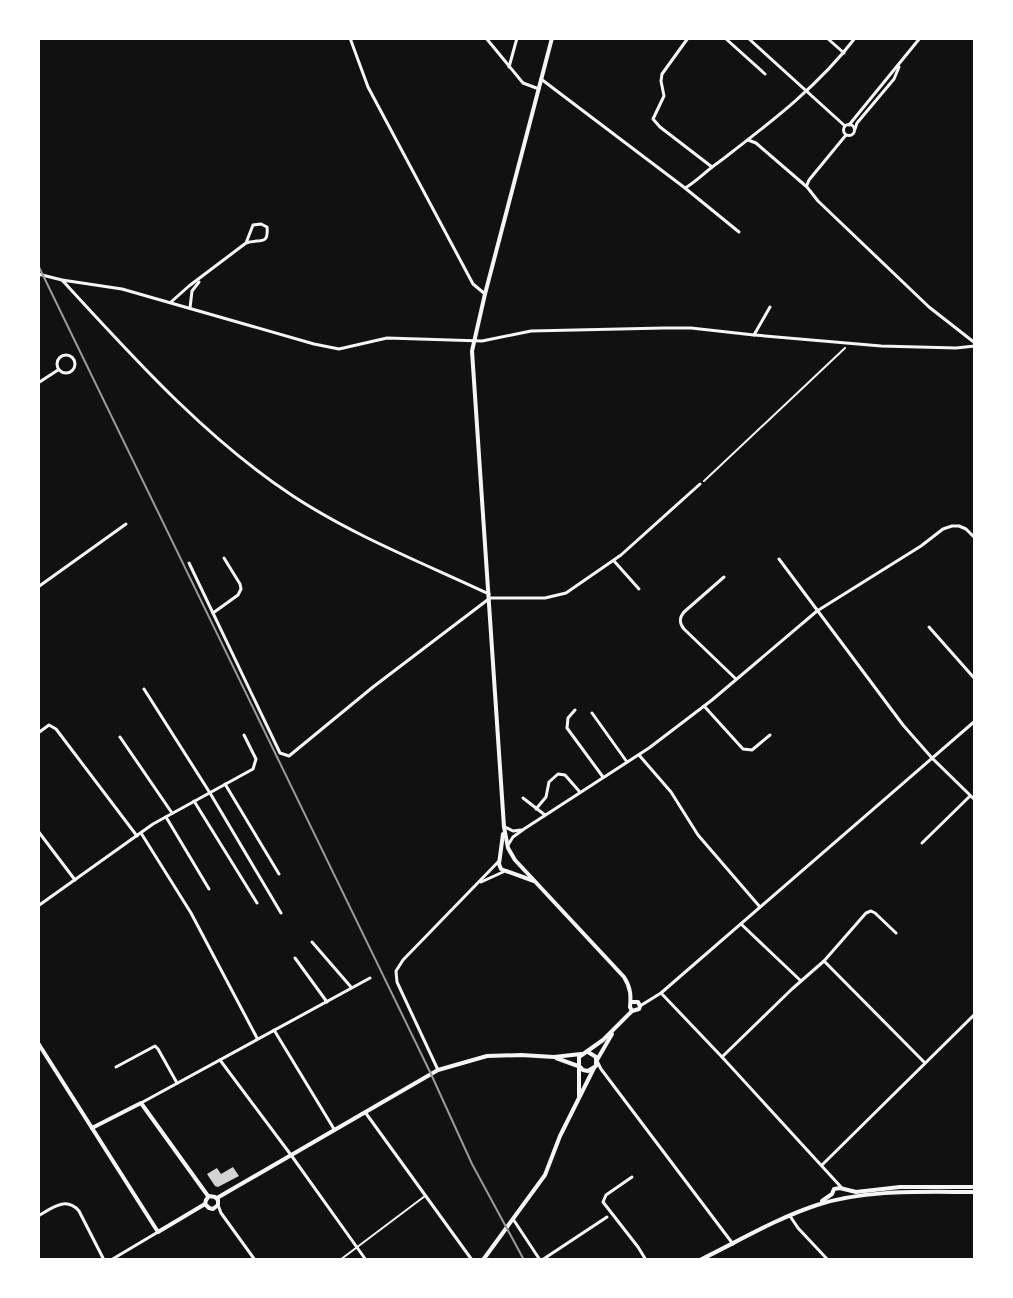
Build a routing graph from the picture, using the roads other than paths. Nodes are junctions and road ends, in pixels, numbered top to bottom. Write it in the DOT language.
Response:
graph roads {
  1 [pos="350,38"];
  2 [pos="486,38"];
  3 [pos="517,38"];
  4 [pos="552,38"];
  5 [pos="688,38"];
  6 [pos="725,38"];
  7 [pos="748,38"];
  8 [pos="827,38"];
  9 [pos="855,38"];
  10 [pos="920,38"];
  11 [pos="844,53"];
  12 [pos="903,60"];
  13 [pos="509,67"];
  14 [pos="765,74"];
  15 [pos="541,79"];
  16 [pos="539,89"];
  17 [pos="806,91"];
  18 [pos="847,126"];
  19 [pos="855,129"];
  20 [pos="846,135"];
  21 [pos="748,140"];
  22 [pos="712,167"];
  23 [pos="807,187"];
  24 [pos="685,188"];
  25 [pos="739,232"];
  26 [pos="246,243"];
  27 [pos="38,274"];
  28 [pos="201,278"];
  29 [pos="62,280"];
  30 [pos="485,294"];
  31 [pos="171,302"];
  32 [pos="770,307"];
  33 [pos="190,308"];
  34 [pos="754,335"];
  35 [pos="474,341"];
  36 [pos="975,344"];
  37 [pos="59,369"];
  38 [pos="38,383"];
  39 [pos="700,484"];
  40 [pos="126,524"];
  41 [pos="975,538"];
  42 [pos="224,558"];
  43 [pos="779,559"];
  44 [pos="614,561"];
  45 [pos="189,563"];
  46 [pos="724,577"];
  47 [pos="38,587"];
  48 [pos="639,589"];
  49 [pos="490,596"];
  50 [pos="817,611"];
  51 [pos="213,613"];
  52 [pos="929,627"];
  53 [pos="736,679"];
  54 [pos="975,679"];
  55 [pos="144,689"];
  56 [pos="704,706"];
  57 [pos="575,710"];
  58 [pos="592,713"];
  59 [pos="975,721"];
  60 [pos="38,733"];
  61 [pos="244,735"];
  62 [pos="770,735"];
  63 [pos="120,737"];
  64 [pos="639,755"];
  65 [pos="932,758"];
  66 [pos="627,762"];
  67 [pos="603,777"];
  68 [pos="225,784"];
  69 [pos="580,792"];
  70 [pos="210,793"];
  71 [pos="970,796"];
  72 [pos="523,798"];
  73 [pos="975,800"];
  74 [pos="194,801"];
  75 [pos="536,809"];
  76 [pos="172,813"];
  77 [pos="545,815"];
  78 [pos="166,817"];
  79 [pos="524,829"];
  80 [pos="506,830"];
  81 [pos="38,831"];
  82 [pos="139,834"];
  83 [pos="922,843"];
  84 [pos="508,845"];
  85 [pos="514,858"];
  86 [pos="500,859"];
  87 [pos="505,871"];
  88 [pos="279,874"];
  89 [pos="75,880"];
  90 [pos="477,883"];
  91 [pos="538,883"];
  92 [pos="209,889"];
  93 [pos="38,897"];
  94 [pos="257,903"];
  95 [pos="40,905"];
  96 [pos="760,907"];
  97 [pos="281,913"];
  98 [pos="741,924"];
  99 [pos="896,933"];
  100 [pos="312,942"];
  101 [pos="295,958"];
  102 [pos="824,961"];
  103 [pos="370,978"];
  104 [pos="801,981"];
  105 [pos="352,988"];
  106 [pos="661,993"];
  107 [pos="327,1002"];
  108 [pos="632,1002"];
  109 [pos="640,1006"];
  110 [pos="632,1011"];
  111 [pos="975,1014"];
  112 [pos="274,1030"];
  113 [pos="613,1031"];
  114 [pos="258,1039"];
  115 [pos="38,1043"];
  116 [pos="583,1053"];
  117 [pos="554,1057"];
  118 [pos="722,1057"];
  119 [pos="220,1060"];
  120 [pos="597,1060"];
  121 [pos="925,1063"];
  122 [pos="578,1066"];
  123 [pos="116,1067"];
  124 [pos="594,1068"];
  125 [pos="438,1070"];
  126 [pos="177,1083"];
  127 [pos="578,1102"];
  128 [pos="141,1103"];
  129 [pos="365,1112"];
  130 [pos="92,1128"];
  131 [pos="334,1129"];
  132 [pos="291,1155"];
  133 [pos="822,1165"];
  134 [pos="831,1174"];
  135 [pos="632,1177"];
  136 [pos="842,1189"];
  137 [pos="975,1189"];
  138 [pos="833,1192"];
  139 [pos="209,1196"];
  140 [pos="426,1196"];
  141 [pos="217,1198"];
  142 [pos="840,1199"];
  143 [pos="205,1204"];
  144 [pos="218,1205"];
  145 [pos="816,1205"];
  146 [pos="38,1216"];
  147 [pos="790,1216"];
  148 [pos="607,1217"];
  149 [pos="513,1219"];
  150 [pos="158,1232"];
  151 [pos="733,1244"];
  152 [pos="357,1248"];
  153 [pos="114,1259"];
  154 [pos="104,1260"];
  155 [pos="255,1260"];
  156 [pos="340,1260"];
  157 [pos="366,1260"];
  158 [pos="472,1260"];
  159 [pos="483,1260"];
  160 [pos="541,1260"];
  161 [pos="646,1260"];
  162 [pos="700,1260"];
  163 [pos="828,1260"];
  1 -- 30 [label="street"];
  2 -- 13 [label="street"];
  3 -- 13 [label="street"];
  4 -- 15 [label="street"];
  5 -- 22 [label="street"];
  6 -- 14 [label="street"];
  7 -- 17 [label="street"];
  8 -- 11 [label="street"];
  9 -- 11 [label="street"];
  10 -- 12 [label="street"];
  11 -- 17 [label="street"];
  12 -- 18 [label="street"];
  12 -- 19 [label="street"];
  13 -- 16 [label="street"];
  15 -- 16 [label="street"];
  15 -- 24 [label="street"];
  16 -- 30 [label="street"];
  17 -- 18 [label="street"];
  17 -- 21 [label="street"];
  18 -- 19 [label="street"];
  18 -- 20 [label="street"];
  19 -- 20 [label="street"];
  20 -- 23 [label="street"];
  21 -- 22 [label="street"];
  21 -- 23 [label="street"];
  22 -- 24 [label="street"];
  23 -- 36 [label="street"];
  24 -- 25 [label="street"];
  26 -- 26 [label="street"];
  26 -- 28 [label="street"];
  27 -- 29 [label="street"];
  28 -- 31 [label="street"];
  28 -- 33 [label="street"];
  29 -- 31 [label="street"];
  29 -- 49 [label="street"];
  30 -- 35 [label="street"];
  31 -- 33 [label="street"];
  32 -- 34 [label="street"];
  33 -- 35 [label="street"];
  34 -- 35 [label="street"];
  34 -- 36 [label="street"];
  35 -- 49 [label="street"];
  37 -- 37 [label="street"];
  37 -- 38 [label="street"];
  39 -- 44 [label="street"];
  40 -- 47 [label="street"];
  41 -- 50 [label="street"];
  42 -- 51 [label="street"];
  43 -- 50 [label="street"];
  44 -- 48 [label="street"];
  44 -- 49 [label="street"];
  45 -- 51 [label="street"];
  46 -- 53 [label="street"];
  49 -- 51 [label="street"];
  49 -- 80 [label="street"];
  50 -- 53 [label="street"];
  50 -- 65 [label="street"];
  52 -- 54 [label="street"];
  53 -- 56 [label="street"];
  55 -- 70 [label="street"];
  56 -- 62 [label="street"];
  56 -- 64 [label="street"];
  57 -- 67 [label="street"];
  58 -- 66 [label="street"];
  59 -- 65 [label="street"];
  60 -- 82 [label="street"];
  61 -- 68 [label="street"];
  63 -- 76 [label="street"];
  64 -- 66 [label="street"];
  64 -- 96 [label="street"];
  65 -- 71 [label="street"];
  65 -- 96 [label="street"];
  66 -- 67 [label="street"];
  67 -- 69 [label="street"];
  68 -- 70 [label="street"];
  68 -- 88 [label="street"];
  69 -- 75 [label="street"];
  69 -- 77 [label="street"];
  70 -- 74 [label="street"];
  70 -- 97 [label="street"];
  71 -- 73 [label="street"];
  71 -- 83 [label="street"];
  72 -- 75 [label="street"];
  74 -- 76 [label="street"];
  74 -- 94 [label="street"];
  75 -- 77 [label="street"];
  76 -- 78 [label="street"];
  77 -- 79 [label="street"];
  78 -- 82 [label="street"];
  78 -- 92 [label="street"];
  79 -- 80 [label="street"];
  79 -- 84 [label="street"];
  80 -- 84 [label="street"];
  80 -- 86 [label="street"];
  81 -- 89 [label="street"];
  82 -- 89 [label="street"];
  82 -- 114 [label="street"];
  84 -- 85 [label="street"];
  85 -- 86 [label="street"];
  85 -- 87 [label="street"];
  85 -- 91 [label="street"];
  86 -- 87 [label="street"];
  86 -- 90 [label="street"];
  87 -- 90 [label="street"];
  87 -- 91 [label="street"];
  89 -- 95 [label="street"];
  90 -- 125 [label="street"];
  91 -- 108 [label="street"];
  93 -- 95 [label="street"];
  96 -- 98 [label="street"];
  98 -- 104 [label="street"];
  98 -- 106 [label="street"];
  99 -- 102 [label="street"];
  100 -- 105 [label="street"];
  101 -- 107 [label="street"];
  102 -- 104 [label="street"];
  102 -- 121 [label="street"];
  103 -- 105 [label="street"];
  104 -- 118 [label="street"];
  105 -- 107 [label="street"];
  106 -- 109 [label="street"];
  106 -- 118 [label="street"];
  107 -- 112 [label="street"];
  108 -- 109 [label="street"];
  108 -- 110 [label="street"];
  109 -- 110 [label="street"];
  110 -- 113 [label="street"];
  111 -- 121 [label="street"];
  112 -- 114 [label="street"];
  112 -- 131 [label="street"];
  113 -- 116 [label="street"];
  113 -- 120 [label="street"];
  114 -- 119 [label="street"];
  115 -- 130 [label="street"];
  116 -- 117 [label="street"];
  116 -- 120 [label="street"];
  116 -- 122 [label="street"];
  117 -- 122 [label="street"];
  117 -- 125 [label="street"];
  118 -- 133 [label="street"];
  119 -- 126 [label="street"];
  119 -- 132 [label="street"];
  120 -- 124 [label="street"];
  120 -- 151 [label="street"];
  121 -- 133 [label="street"];
  122 -- 124 [label="street"];
  122 -- 127 [label="street"];
  123 -- 126 [label="street"];
  124 -- 127 [label="street"];
  125 -- 129 [label="street"];
  126 -- 128 [label="street"];
  127 -- 149 [label="street"];
  128 -- 130 [label="street"];
  128 -- 139 [label="street"];
  129 -- 131 [label="street"];
  129 -- 140 [label="street"];
  130 -- 150 [label="street"];
  131 -- 132 [label="street"];
  132 -- 141 [label="street"];
  132 -- 152 [label="street"];
  133 -- 134 [label="street"];
  134 -- 136 [label="street"];
  134 -- 138 [label="street"];
  135 -- 161 [label="street"];
  136 -- 137 [label="street"];
  136 -- 138 [label="street"];
  136 -- 142 [label="street"];
  137 -- 142 [label="street"];
  138 -- 142 [label="street"];
  138 -- 145 [label="street"];
  139 -- 141 [label="street"];
  139 -- 143 [label="street"];
  140 -- 152 [label="street"];
  140 -- 158 [label="street"];
  141 -- 144 [label="street"];
  142 -- 145 [label="street"];
  143 -- 144 [label="street"];
  143 -- 150 [label="street"];
  144 -- 155 [label="street"];
  145 -- 147 [label="street"];
  146 -- 154 [label="street"];
  147 -- 151 [label="street"];
  147 -- 163 [label="street"];
  148 -- 160 [label="street"];
  149 -- 159 [label="street"];
  149 -- 160 [label="street"];
  150 -- 153 [label="street"];
  151 -- 162 [label="street"];
  152 -- 156 [label="street"];
  152 -- 157 [label="street"];
}
